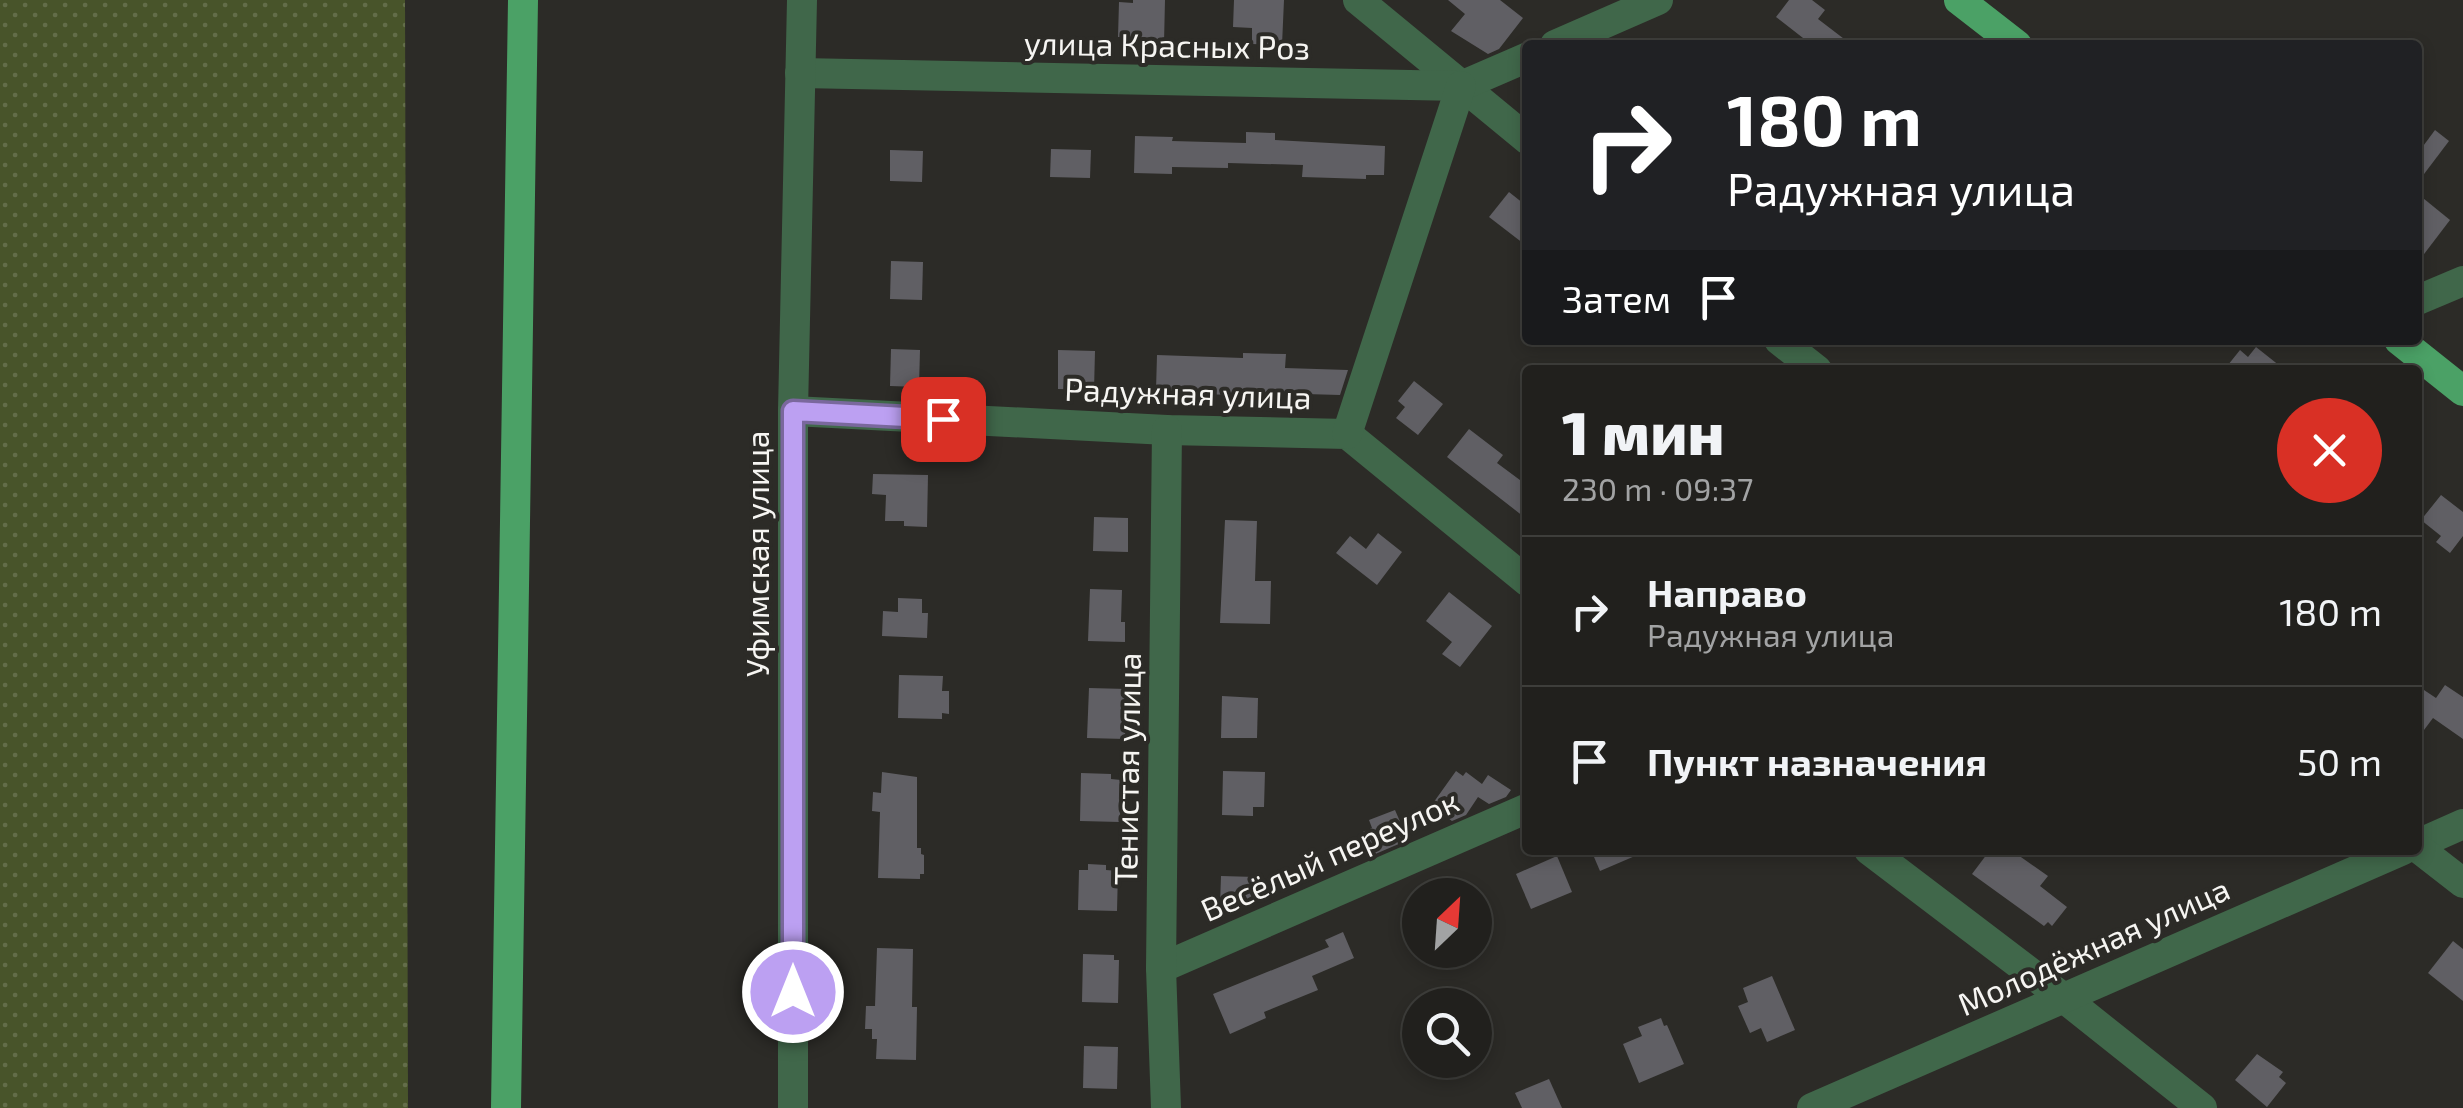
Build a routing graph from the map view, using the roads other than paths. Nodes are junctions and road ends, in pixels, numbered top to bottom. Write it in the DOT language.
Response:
graph roads {
  1 [pos="522,0"];
  2 [pos="802,0"];
  3 [pos="1358,0"];
  4 [pos="1658,0"];
  5 [pos="1959,0"];
  6 [pos="1566,40"];
  7 [pos="2011,40"];
  8 [pos="1522,60"];
  9 [pos="800,73"];
  10 [pos="1461,86"];
  11 [pos="1522,135"];
  12 [pos="2463,281"];
  13 [pos="2422,298"];
  14 [pos="1785,345"];
  15 [pos="2404,345"];
  16 [pos="1811,365"];
  17 [pos="2463,390"];
  18 [pos="793,411"];
  19 [pos="1167,430"];
  20 [pos="1347,434"];
  21 [pos="1522,577"];
  22 [pos="1522,811"];
  23 [pos="2463,824"];
  24 [pos="2422,844"];
  25 [pos="2422,849"];
  26 [pos="1876,855"];
  27 [pos="2392,855"];
  28 [pos="2463,883"];
  29 [pos="1161,968"];
  30 [pos="2065,998"];
  31 [pos="506,1108"];
  32 [pos="793,1108"];
  33 [pos="1166,1108"];
  34 [pos="1812,1108"];
  35 [pos="2202,1108"];
  1 -- 31 [label="main road"];
  2 -- 9 [label="street, Уфимская улица"];
  3 -- 10 [label="street"];
  4 -- 6 [label="street"];
  5 -- 7 [label="main road"];
  8 -- 10 [label="street, улица Красных Роз"];
  9 -- 10 [label="street, улица Красных Роз"];
  9 -- 18 [label="street, Уфимская улица"];
  10 -- 11 [label="street"];
  10 -- 20 [label="street"];
  12 -- 13 [label="street"];
  14 -- 16 [label="street"];
  15 -- 17 [label="main road"];
  18 -- 19 [label="street, Радужная улица"];
  18 -- 32 [label="street, Уфимская улица"];
  19 -- 20 [label="street, Радужная улица"];
  19 -- 29 [label="street, Тенистая улица"];
  20 -- 21 [label="street, Радужная улица"];
  22 -- 29 [label="street, Весёлый переулок"];
  23 -- 24 [label="street"];
  25 -- 28 [label="street"];
  26 -- 30 [label="street"];
  27 -- 30 [label="street, Молодёжная улица"];
  29 -- 33 [label="street, Тенистая улица"];
  30 -- 34 [label="street, Молодёжная улица"];
  30 -- 35 [label="street"];
}
